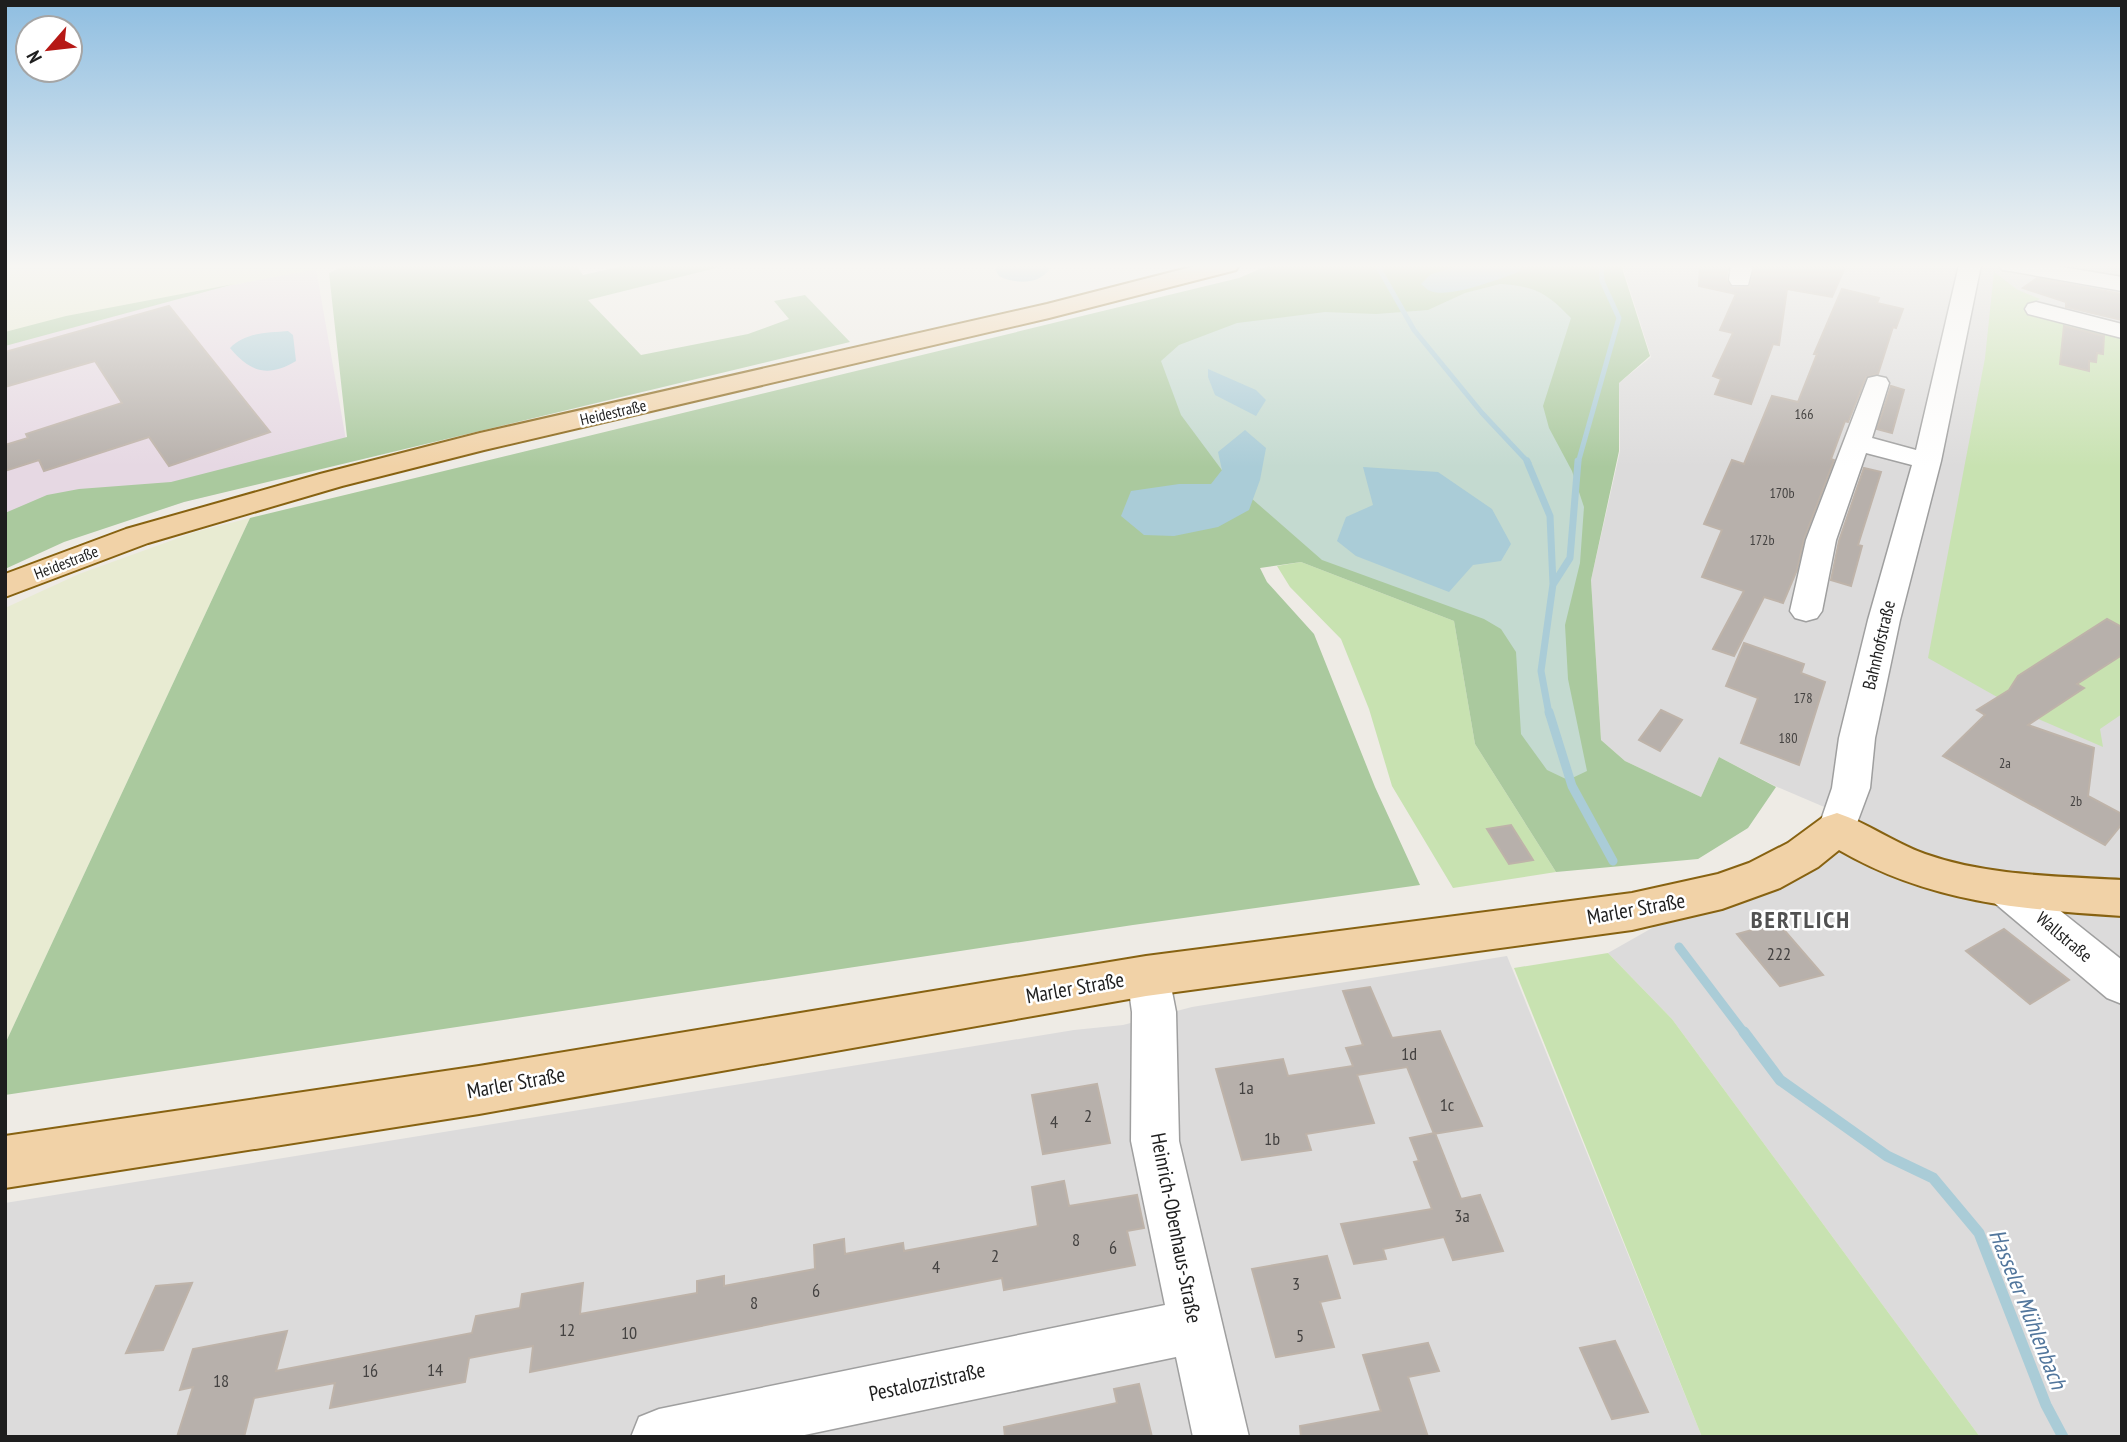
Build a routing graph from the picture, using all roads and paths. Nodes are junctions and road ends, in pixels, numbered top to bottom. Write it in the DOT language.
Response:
graph roads {
  1 [pos="957,332"];
  2 [pos="1955,332"];
  3 [pos="1877,383"];
  4 [pos="1857,442"];
  5 [pos="1927,461"];
  6 [pos="5,586"];
  7 [pos="1806,611"];
  8 [pos="1837,830"];
  9 [pos="2005,889"];
  10 [pos="2122,898"];
  11 [pos="1148,976"];
  12 [pos="2122,985"];
  13 [pos="5,1161"];
  14 [pos="1195,1326"];
  15 [pos="659,1437"];
  16 [pos="1221,1437"];
  1 -- 6 [label="main road, Heidestraße"];
  2 -- 5 [label="street, Bahnhofstraße"];
  3 -- 4 [label="street"];
  4 -- 5 [label="street"];
  4 -- 7 [label="street"];
  5 -- 8 [label="street, Bahnhofstraße"];
  8 -- 9 [label="main road"];
  8 -- 11 [label="main road, Marler Straße"];
  9 -- 10 [label="main road"];
  9 -- 12 [label="street, Wallstraße"];
  11 -- 13 [label="main road, Marler Straße"];
  11 -- 14 [label="street, Heinrich-Obenhaus-Straße"];
  14 -- 15 [label="street, Pestalozzistraße"];
  14 -- 16 [label="street, Heinrich-Obenhaus-Straße"];
}
